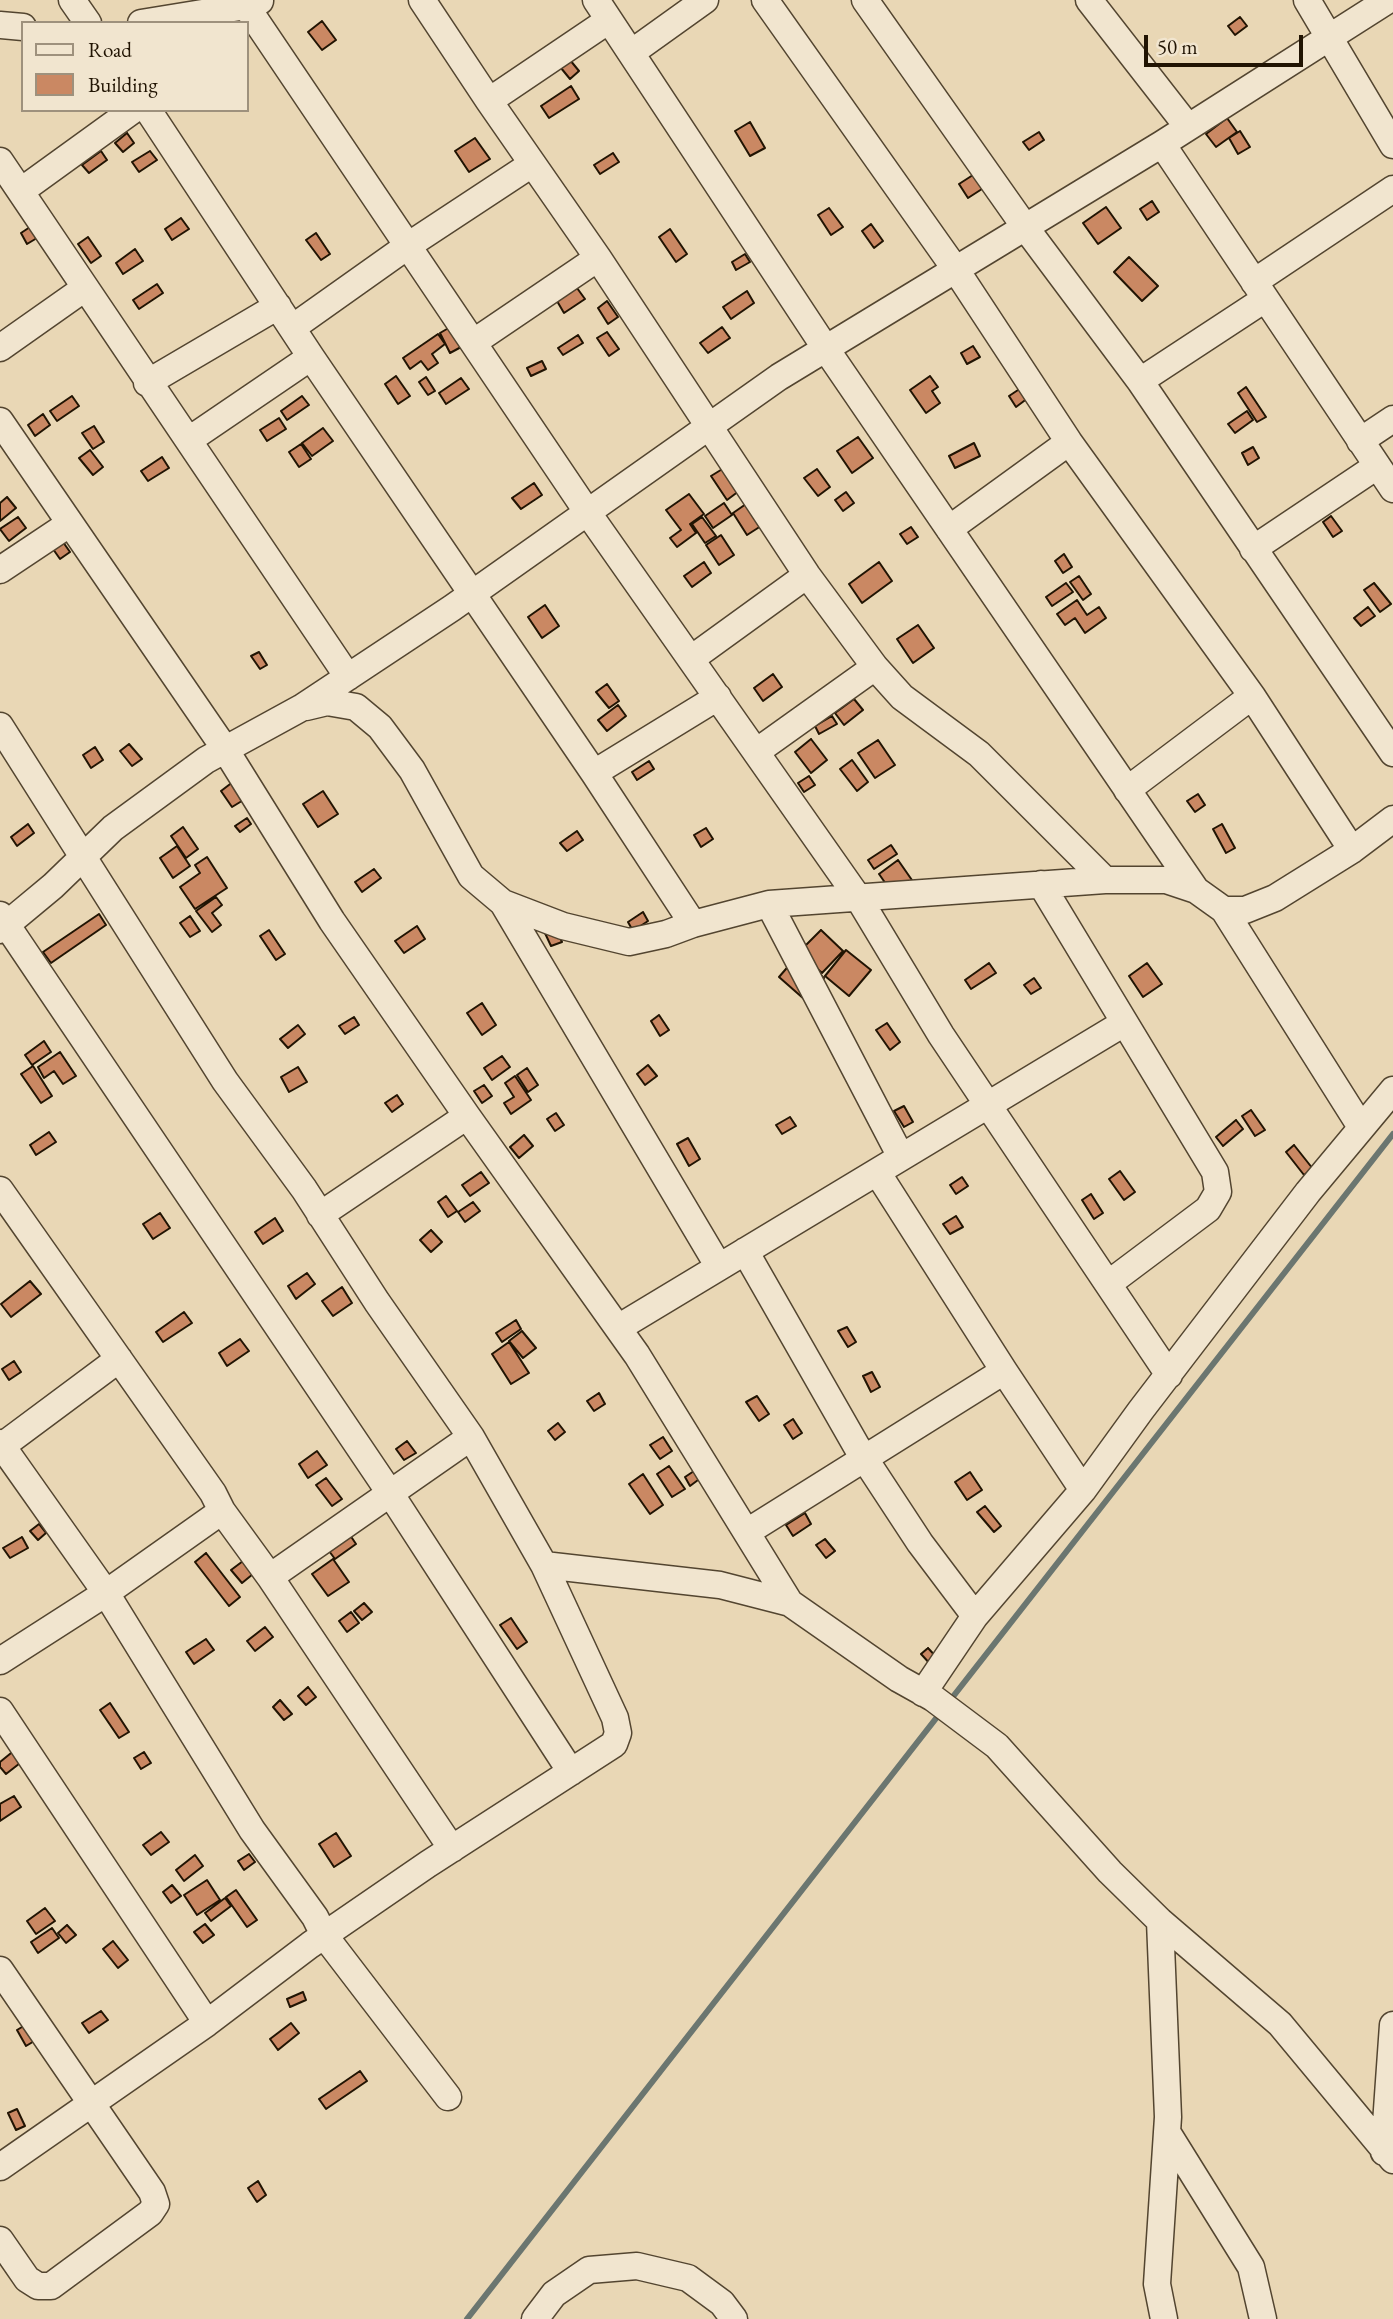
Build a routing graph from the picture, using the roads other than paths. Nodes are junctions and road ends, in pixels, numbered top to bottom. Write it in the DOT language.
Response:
graph roads {
  1 [pos="72,0"];
  2 [pos="422,0"];
  3 [pos="705,0"];
  4 [pos="765,0"];
  5 [pos="865,0"];
  6 [pos="1089,0"];
  7 [pos="1307,0"];
  8 [pos="1388,0"];
  9 [pos="250,2"];
  10 [pos="602,10"];
  11 [pos="87,21"];
  12 [pos="151,21"];
  13 [pos="0,25"];
  14 [pos="21,27"];
  15 [pos="1329,36"];
  16 [pos="631,53"];
  17 [pos="489,101"];
  18 [pos="130,112"];
  19 [pos="149,112"];
  20 [pos="1188,127"];
  21 [pos="1162,144"];
  22 [pos="1393,145"];
  23 [pos="0,161"];
  24 [pos="532,164"];
  25 [pos="1393,189"];
  26 [pos="21,191"];
  27 [pos="1026,227"];
  28 [pos="409,245"];
  29 [pos="598,258"];
  30 [pos="956,270"];
  31 [pos="85,288"];
  32 [pos="1259,291"];
  33 [pos="285,317"];
  34 [pos="474,342"];
  35 [pos="0,348"];
  36 [pos="826,349"];
  37 [pos="311,356"];
  38 [pos="1140,381"];
  39 [pos="148,383"];
  40 [pos="1393,419"];
  41 [pos="0,421"];
  42 [pos="711,426"];
  43 [pos="189,440"];
  44 [pos="1360,441"];
  45 [pos="1069,442"];
  46 [pos="1377,466"];
  47 [pos="1393,489"];
  48 [pos="588,513"];
  49 [pos="69,524"];
  50 [pos="949,529"];
  51 [pos="1253,549"];
  52 [pos="0,570"];
  53 [pos="807,575"];
  54 [pos="472,594"];
  55 [pos="691,659"];
  56 [pos="875,667"];
  57 [pos="348,677"];
  58 [pos="1252,696"];
  59 [pos="718,697"];
  60 [pos="300,708"];
  61 [pos="0,726"];
  62 [pos="225,749"];
  63 [pos="756,752"];
  64 [pos="1393,753"];
  65 [pos="594,773"];
  66 [pos="1128,790"];
  67 [pos="1393,819"];
  68 [pos="1352,850"];
  69 [pos="83,855"];
  70 [pos="1105,880"];
  71 [pos="1041,884"];
  72 [pos="1196,890"];
  73 [pos="859,899"];
  74 [pos="503,903"];
  75 [pos="769,904"];
  76 [pos="1224,910"];
  77 [pos="2,923"];
  78 [pos="693,924"];
  79 [pos="1124,1023"];
  80 [pos="1393,1090"];
  81 [pos="988,1105"];
  82 [pos="467,1116"];
  83 [pos="1361,1127"];
  84 [pos="901,1157"];
  85 [pos="877,1172"];
  86 [pos="0,1190"];
  87 [pos="320,1214"];
  88 [pos="745,1251"];
  89 [pos="719,1267"];
  90 [pos="1108,1283"];
  91 [pos="618,1328"];
  92 [pos="119,1359"];
  93 [pos="1004,1371"];
  94 [pos="1169,1375"];
  95 [pos="471,1437"];
  96 [pos="1,1444"];
  97 [pos="865,1459"];
  98 [pos="1083,1490"];
  99 [pos="390,1493"];
  100 [pos="222,1511"];
  101 [pos="747,1532"];
  102 [pos="544,1565"];
  103 [pos="270,1577"];
  104 [pos="106,1593"];
  105 [pos="790,1603"];
  106 [pos="975,1616"];
  107 [pos="0,1661"];
  108 [pos="923,1693"];
  109 [pos="0,1711"];
  110 [pos="571,1772"];
  111 [pos="453,1849"];
  112 [pos="1160,1921"];
  113 [pos="324,1936"];
  114 [pos="0,1970"];
  115 [pos="207,2023"];
  116 [pos="1393,2025"];
  117 [pos="448,2097"];
  118 [pos="92,2103"];
  119 [pos="1167,2132"];
  120 [pos="1389,2156"];
  121 [pos="0,2167"];
  122 [pos="0,2240"];
  123 [pos="535,2319"];
  124 [pos="733,2319"];
  125 [pos="1164,2319"];
  126 [pos="1262,2319"];
  1 -- 11 [label="street"];
  2 -- 17 [label="street"];
  3 -- 16 [label="street"];
  4 -- 30 [label="street"];
  5 -- 27 [label="street"];
  6 -- 20 [label="street"];
  7 -- 15 [label="street"];
  8 -- 15 [label="street"];
  9 -- 12 [label="street"];
  9 -- 28 [label="street"];
  10 -- 16 [label="street"];
  10 -- 17 [label="street"];
  13 -- 14 [label="street"];
  15 -- 20 [label="street"];
  15 -- 22 [label="street"];
  16 -- 36 [label="street"];
  17 -- 24 [label="street"];
  18 -- 26 [label="street"];
  19 -- 33 [label="street"];
  20 -- 21 [label="street"];
  21 -- 27 [label="street"];
  21 -- 32 [label="street"];
  23 -- 26 [label="street"];
  24 -- 28 [label="street"];
  24 -- 29 [label="street"];
  25 -- 32 [label="street"];
  26 -- 31 [label="street"];
  27 -- 30 [label="street"];
  27 -- 38 [label="street"];
  28 -- 33 [label="street"];
  28 -- 34 [label="street"];
  29 -- 34 [label="street"];
  29 -- 42 [label="street"];
  30 -- 36 [label="street"];
  30 -- 45 [label="street"];
  31 -- 35 [label="street"];
  31 -- 39 [label="street"];
  32 -- 38 [label="street"];
  32 -- 44 [label="street"];
  33 -- 37 [label="street"];
  33 -- 39 [label="street"];
  34 -- 48 [label="street"];
  36 -- 42 [label="street"];
  36 -- 50 [label="street"];
  37 -- 43 [label="street"];
  37 -- 54 [label="street"];
  38 -- 51 [label="street"];
  39 -- 43 [label="street"];
  40 -- 44 [label="street"];
  41 -- 49 [label="street"];
  42 -- 48 [label="street"];
  42 -- 53 [label="street"];
  43 -- 57 [label="street"];
  44 -- 46 [label="street"];
  45 -- 50 [label="street"];
  45 -- 58 [label="street"];
  46 -- 47 [label="street"];
  46 -- 51 [label="street"];
  48 -- 54 [label="street"];
  48 -- 55 [label="street"];
  49 -- 52 [label="street"];
  49 -- 62 [label="street"];
  50 -- 66 [label="street"];
  51 -- 64 [label="street"];
  53 -- 55 [label="street"];
  53 -- 56 [label="street"];
  54 -- 57 [label="street"];
  54 -- 65 [label="street"];
  55 -- 59 [label="street"];
  56 -- 63 [label="street"];
  56 -- 70 [label="street"];
  57 -- 60 [label="street"];
  58 -- 66 [label="street"];
  58 -- 68 [label="street"];
  59 -- 63 [label="street"];
  59 -- 65 [label="street"];
  60 -- 62 [label="street"];
  60 -- 74 [label="street"];
  61 -- 69 [label="street"];
  62 -- 69 [label="street"];
  62 -- 82 [label="street"];
  63 -- 73 [label="street"];
  65 -- 78 [label="street"];
  66 -- 72 [label="street"];
  67 -- 68 [label="street"];
  68 -- 76 [label="street"];
  69 -- 77 [label="street"];
  69 -- 87 [label="street"];
  70 -- 71 [label="street"];
  70 -- 72 [label="street"];
  71 -- 73 [label="street"];
  71 -- 79 [label="street"];
  72 -- 76 [label="street"];
  73 -- 75 [label="street"];
  73 -- 81 [label="street"];
  74 -- 78 [label="street"];
  74 -- 89 [label="street"];
  75 -- 78 [label="street"];
  75 -- 84 [label="street"];
  76 -- 83 [label="street"];
  77 -- 99 [label="street"];
  79 -- 81 [label="street"];
  79 -- 90 [label="street"];
  80 -- 83 [label="street"];
  81 -- 84 [label="street"];
  81 -- 90 [label="street"];
  82 -- 87 [label="street"];
  82 -- 91 [label="street"];
  83 -- 94 [label="street"];
  84 -- 85 [label="street"];
  85 -- 88 [label="street"];
  85 -- 93 [label="street"];
  86 -- 92 [label="street"];
  87 -- 95 [label="street"];
  88 -- 89 [label="street"];
  88 -- 97 [label="street"];
  89 -- 91 [label="street"];
  90 -- 94 [label="street"];
  91 -- 101 [label="street"];
  92 -- 96 [label="street"];
  92 -- 100 [label="street"];
  93 -- 97 [label="street"];
  93 -- 98 [label="street"];
  94 -- 98 [label="street"];
  95 -- 99 [label="street"];
  95 -- 102 [label="street"];
  96 -- 104 [label="street"];
  97 -- 101 [label="street"];
  97 -- 106 [label="street"];
  98 -- 106 [label="street"];
  99 -- 103 [label="street"];
  99 -- 110 [label="street"];
  100 -- 103 [label="street"];
  100 -- 104 [label="street"];
  101 -- 105 [label="street"];
  102 -- 105 [label="street"];
  102 -- 110 [label="street"];
  103 -- 111 [label="street"];
  104 -- 107 [label="street"];
  104 -- 113 [label="street"];
  105 -- 108 [label="street"];
  106 -- 108 [label="street"];
  108 -- 112 [label="street"];
  109 -- 115 [label="street"];
  110 -- 111 [label="street"];
  111 -- 113 [label="street"];
  112 -- 119 [label="street"];
  112 -- 120 [label="street"];
  113 -- 115 [label="street"];
  113 -- 117 [label="street"];
  114 -- 118 [label="street"];
  115 -- 118 [label="street"];
  116 -- 120 [label="street"];
  118 -- 121 [label="street"];
  118 -- 122 [label="street"];
  119 -- 125 [label="street"];
  119 -- 126 [label="street"];
  123 -- 124 [label="street"];
}
